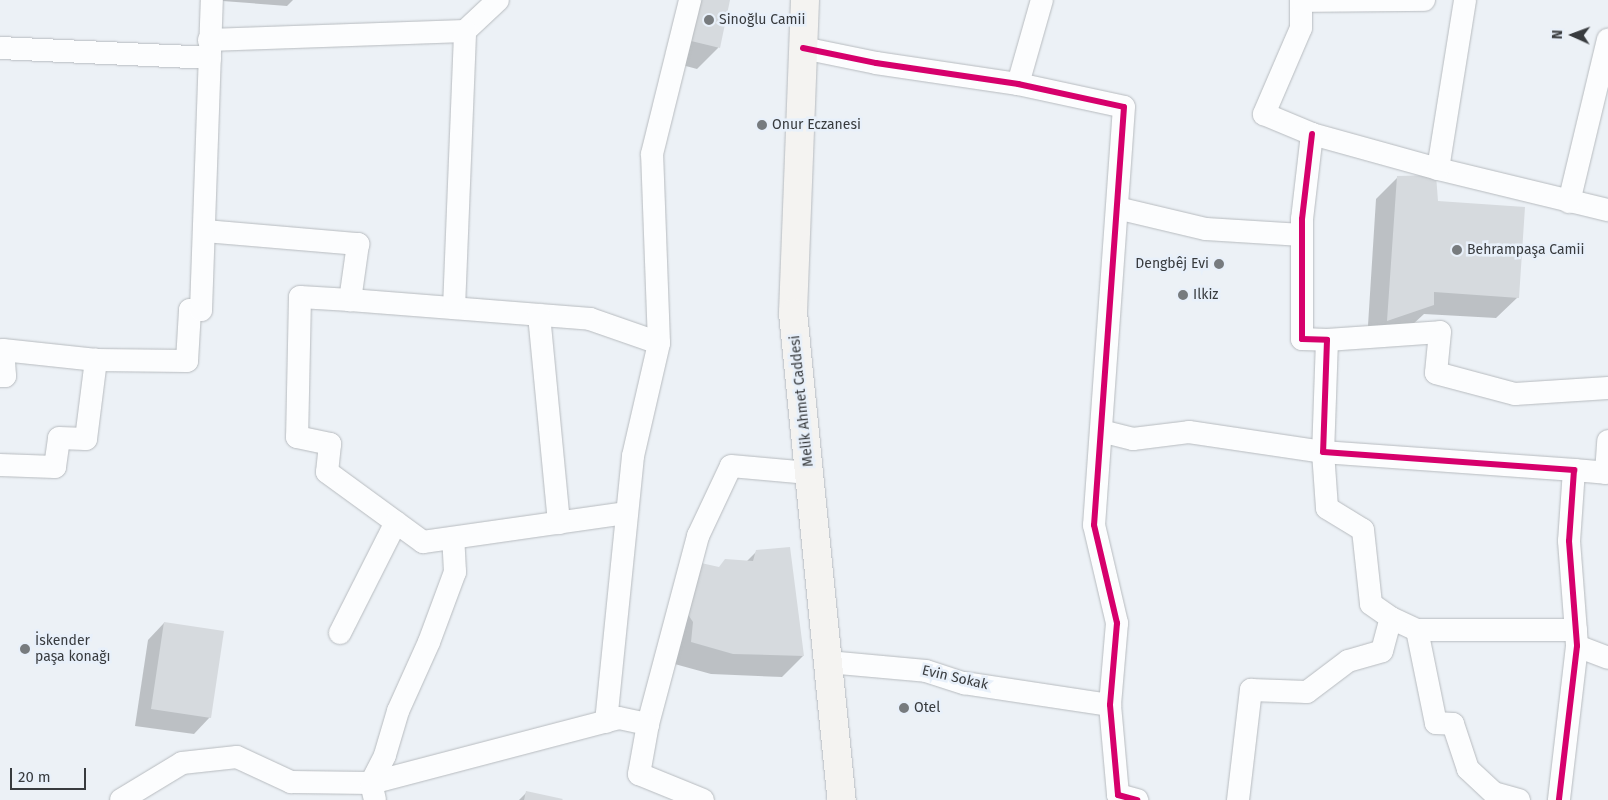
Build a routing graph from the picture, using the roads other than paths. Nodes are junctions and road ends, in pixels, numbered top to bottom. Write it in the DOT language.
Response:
graph roads {
  1 [pos="212,0"];
  2 [pos="498,0"];
  3 [pos="690,0"];
  4 [pos="804,0"];
  5 [pos="1042,0"];
  6 [pos="1424,0"];
  7 [pos="1464,0"];
  8 [pos="1301,1"];
  9 [pos="465,31"];
  10 [pos="1608,40"];
  11 [pos="0,48"];
  12 [pos="803,48"];
  13 [pos="210,49"];
  14 [pos="1018,84"];
  15 [pos="1312,134"];
  16 [pos="1438,169"];
  17 [pos="1569,202"];
  18 [pos="1117,208"];
  19 [pos="1608,210"];
  20 [pos="205,231"];
  21 [pos="1302,235"];
  22 [pos="350,300"];
  23 [pos="454,308"];
  24 [pos="539,315"];
  25 [pos="1327,340"];
  26 [pos="659,343"];
  27 [pos="96,360"];
  28 [pos="0,376"];
  29 [pos="1608,388"];
  30 [pos="1101,431"];
  31 [pos="1608,441"];
  32 [pos="1324,452"];
  33 [pos="0,464"];
  34 [pos="1574,470"];
  35 [pos="809,473"];
  36 [pos="627,513"];
  37 [pos="396,522"];
  38 [pos="559,523"];
  39 [pos="453,538"];
  40 [pos="1391,618"];
  41 [pos="1417,630"];
  42 [pos="340,633"];
  43 [pos="1576,638"];
  44 [pos="1608,658"];
  45 [pos="828,662"];
  46 [pos="1110,705"];
  47 [pos="606,722"];
  48 [pos="648,724"];
  49 [pos="373,792"];
  50 [pos="121,800"];
  51 [pos="703,800"];
  52 [pos="842,800"];
  53 [pos="1137,800"];
  54 [pos="1238,800"];
  55 [pos="1519,800"];
  56 [pos="1559,800"];
  1 -- 13 [label="street"];
  2 -- 9 [label="street"];
  3 -- 26 [label="street"];
  4 -- 12 [label="street, Melik Ahmet Caddesi"];
  5 -- 14 [label="street"];
  6 -- 8 [label="street"];
  7 -- 16 [label="street"];
  8 -- 15 [label="street"];
  9 -- 13 [label="street"];
  9 -- 23 [label="street"];
  10 -- 17 [label="street"];
  11 -- 13 [label="street"];
  12 -- 14 [label="street"];
  12 -- 35 [label="street, Melik Ahmet Caddesi"];
  13 -- 20 [label="street"];
  14 -- 18 [label="street"];
  15 -- 16 [label="street"];
  15 -- 21 [label="street"];
  16 -- 17 [label="street"];
  17 -- 19 [label="street"];
  18 -- 21 [label="street"];
  18 -- 30 [label="street"];
  20 -- 22 [label="street"];
  20 -- 27 [label="street"];
  21 -- 25 [label="street"];
  22 -- 23 [label="street"];
  22 -- 37 [label="street"];
  23 -- 24 [label="street"];
  24 -- 26 [label="street"];
  24 -- 38 [label="street"];
  25 -- 29 [label="street"];
  25 -- 32 [label="street"];
  26 -- 36 [label="street"];
  27 -- 28 [label="street"];
  27 -- 33 [label="street"];
  30 -- 32 [label="street"];
  30 -- 46 [label="street"];
  31 -- 34 [label="street"];
  32 -- 34 [label="street"];
  32 -- 40 [label="street"];
  34 -- 43 [label="street"];
  35 -- 45 [label="street, Melik Ahmet Caddesi"];
  35 -- 48 [label="street"];
  36 -- 38 [label="street"];
  36 -- 47 [label="street"];
  37 -- 39 [label="street"];
  37 -- 42 [label="street"];
  38 -- 39 [label="street"];
  39 -- 49 [label="street"];
  40 -- 41 [label="street"];
  40 -- 54 [label="street"];
  41 -- 43 [label="street"];
  41 -- 55 [label="street"];
  43 -- 44 [label="street"];
  43 -- 56 [label="street"];
  45 -- 46 [label="street, Evin Sokak"];
  45 -- 52 [label="street, Melik Ahmet Caddesi"];
  46 -- 53 [label="street"];
  47 -- 48 [label="street"];
  47 -- 49 [label="street"];
  48 -- 51 [label="street"];
  49 -- 50 [label="street"];
}
